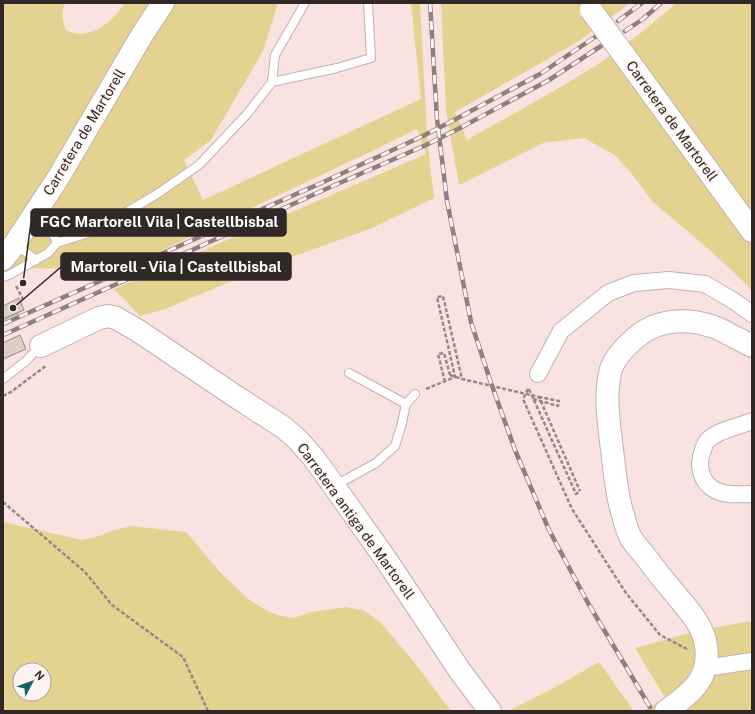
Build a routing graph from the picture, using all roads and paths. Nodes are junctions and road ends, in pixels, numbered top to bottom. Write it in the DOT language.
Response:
graph roads {
  1 [pos="163,3"];
  2 [pos="305,3"];
  3 [pos="368,3"];
  4 [pos="587,5"];
  5 [pos="272,82"];
  6 [pos="34,215"];
  7 [pos="752,231"];
  8 [pos="57,243"];
  9 [pos="36,260"];
  10 [pos="8,263"];
  11 [pos="24,301"];
  12 [pos="752,314"];
  13 [pos="41,346"];
  14 [pos="752,346"];
  15 [pos="349,373"];
  16 [pos="538,374"];
  17 [pos="3,379"];
  18 [pos="462,379"];
  19 [pos="445,382"];
  20 [pos="528,389"];
  21 [pos="415,394"];
  22 [pos="539,397"];
  23 [pos="533,399"];
  24 [pos="406,404"];
  25 [pos="752,421"];
  26 [pos="333,486"];
  27 [pos="752,494"];
  28 [pos="3,502"];
  29 [pos="752,661"];
  30 [pos="706,664"];
  31 [pos="208,711"];
  32 [pos="490,711"];
  33 [pos="666,711"];
  1 -- 6 [label="street, Carretera de Martorell"];
  2 -- 5 [label="lane"];
  3 -- 5 [label="lane"];
  4 -- 7 [label="street, Carretera de Martorell, bridge"];
  5 -- 8 [label="lane"];
  6 -- 8 [label="lane"];
  6 -- 10 [label="street, Carretera de Martorell"];
  8 -- 9 [label="lane"];
  9 -- 10 [label="lane"];
  9 -- 10 [label="lane"];
  10 -- 11 [label="path"];
  12 -- 16 [label="street"];
  13 -- 17 [label="lane"];
  13 -- 26 [label="street, Carretera antiga de Martorell"];
  14 -- 30 [label="street"];
  15 -- 24 [label="lane"];
  16 -- 20 [label="path"];
  18 -- 19 [label="path, bridge"];
  18 -- 19 [label="path"];
  18 -- 22 [label="path, bridge"];
  19 -- 21 [label="path"];
  20 -- 23 [label="path"];
  20 -- 30 [label="path"];
  21 -- 24 [label="lane"];
  22 -- 23 [label="path"];
  22 -- 23 [label="path, bridge"];
  24 -- 26 [label="lane"];
  25 -- 27 [label="street"];
  26 -- 32 [label="street, Carretera antiga de Martorell"];
  28 -- 31 [label="path"];
  29 -- 30 [label="street"];
  30 -- 33 [label="street"];
}
